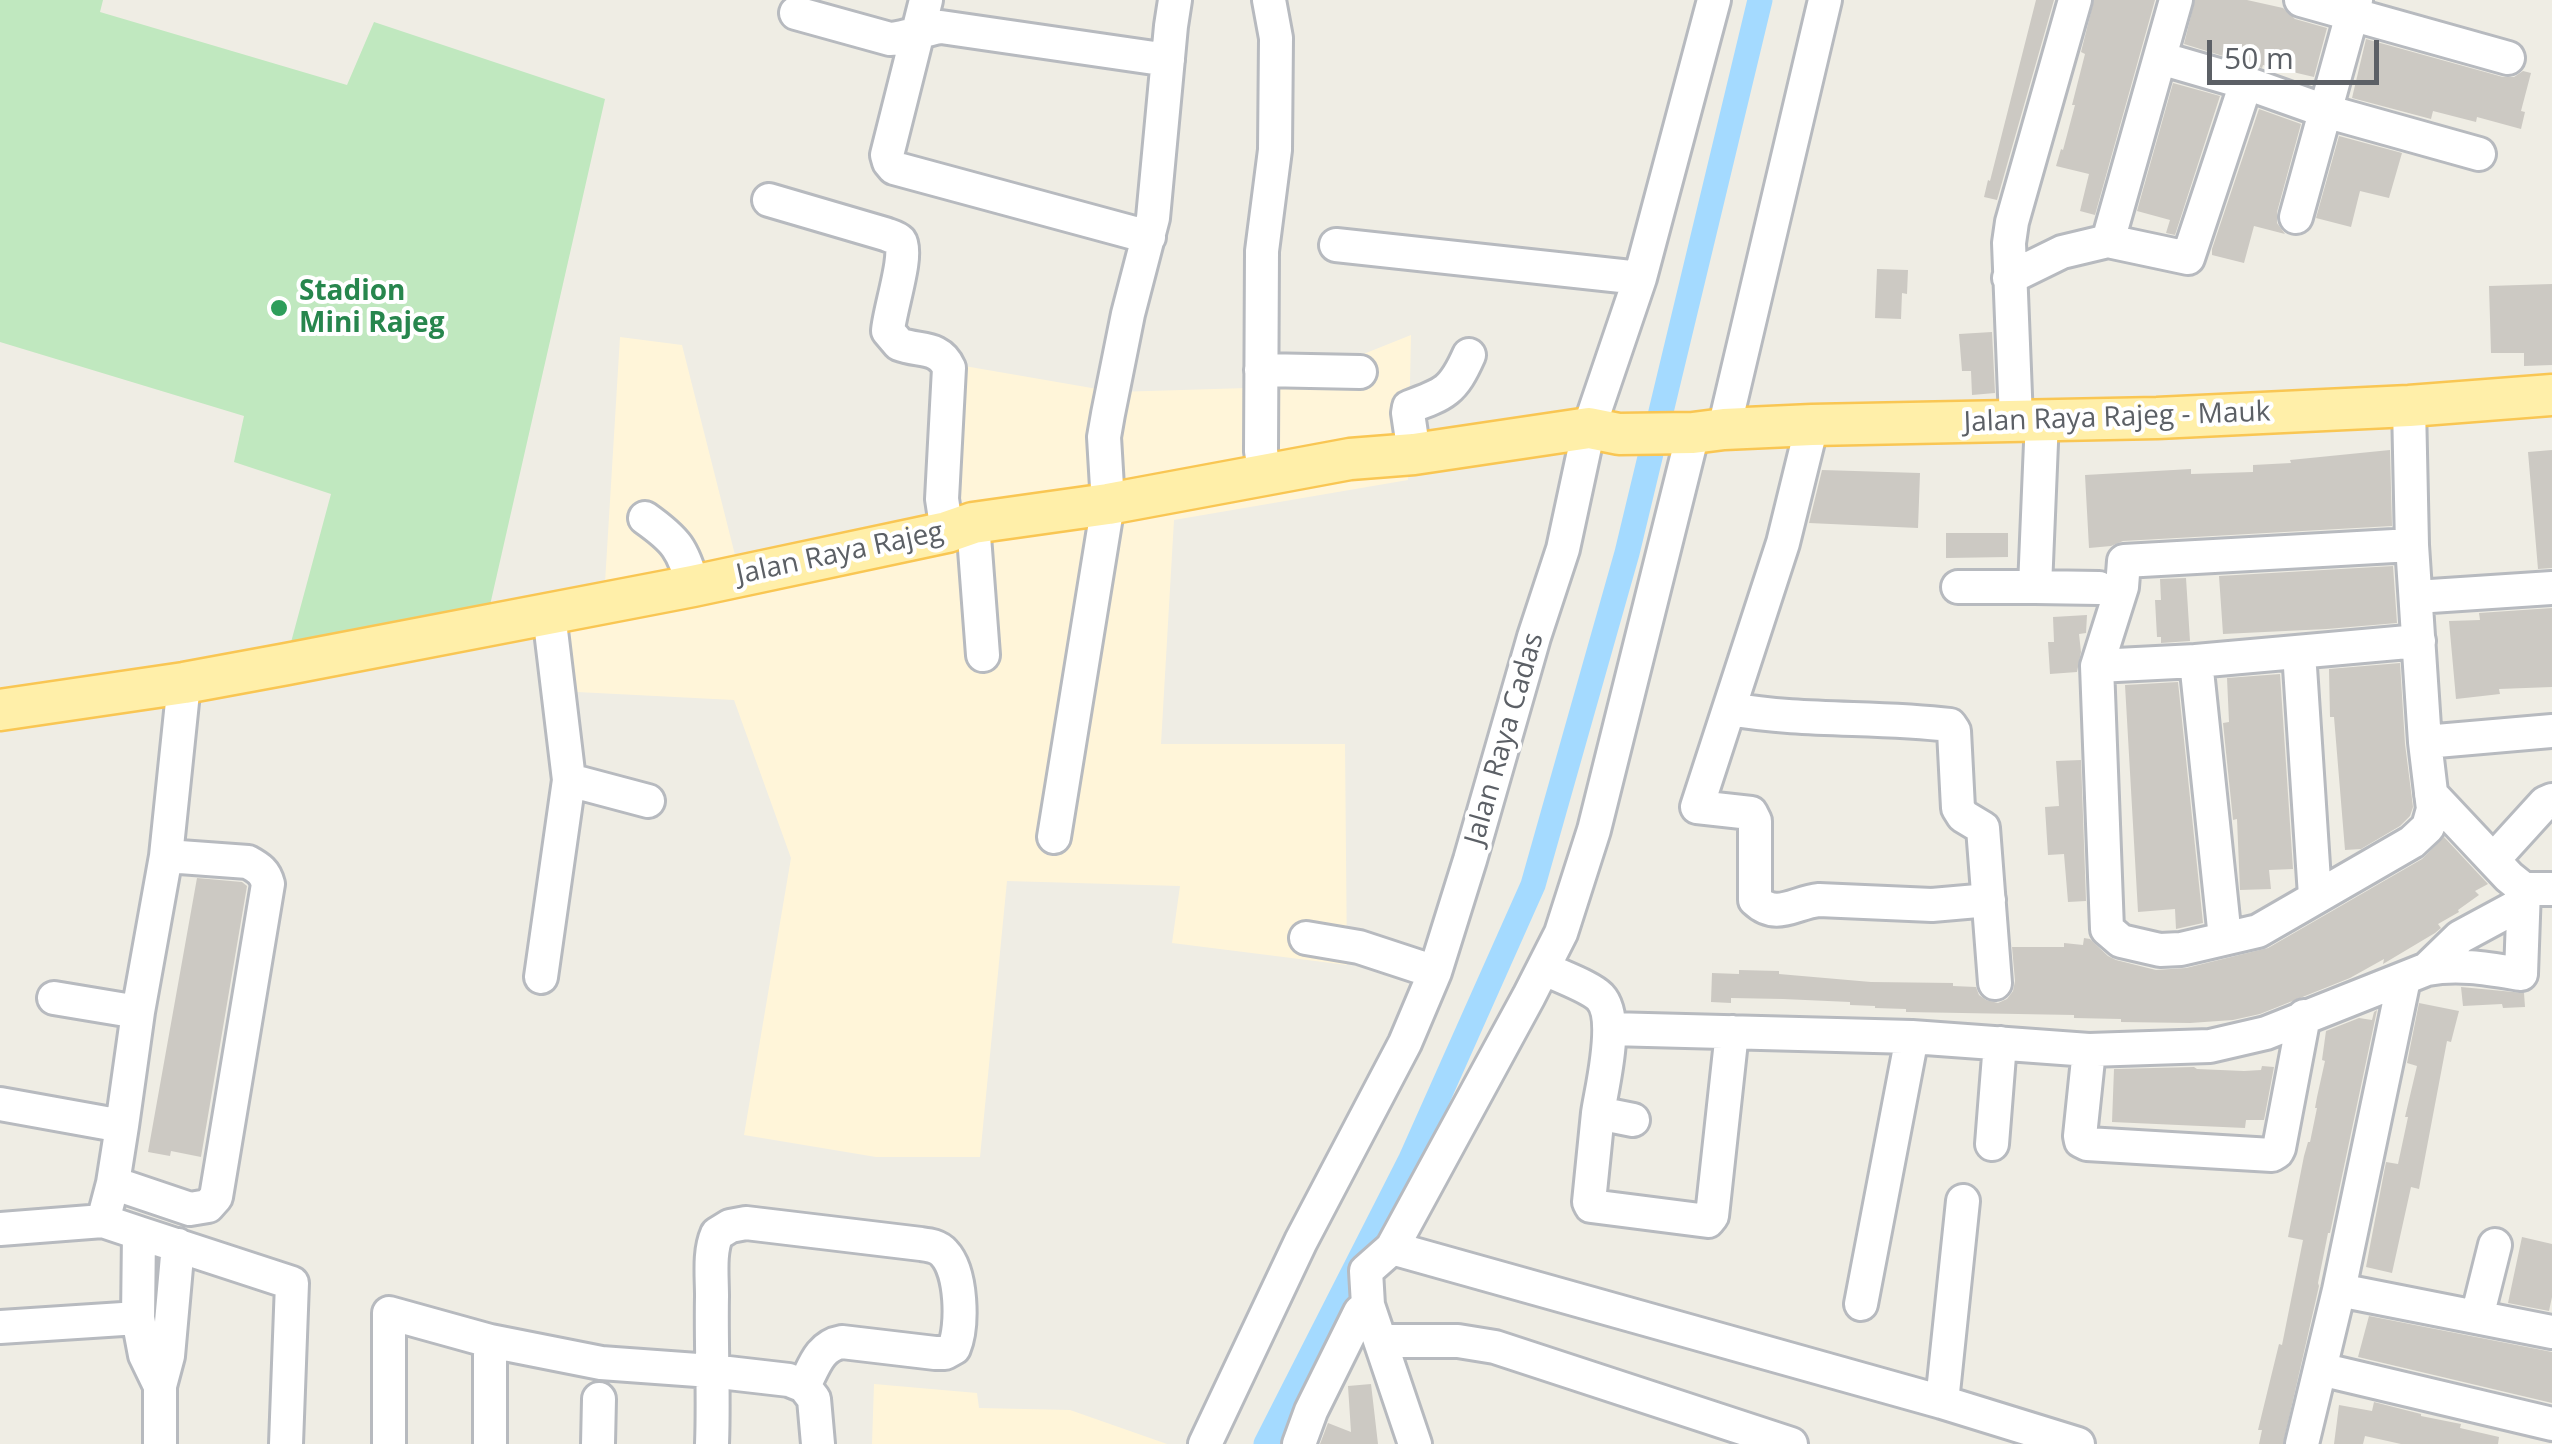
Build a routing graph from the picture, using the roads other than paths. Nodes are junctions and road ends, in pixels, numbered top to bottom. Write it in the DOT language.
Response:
graph roads {
  1 [pos="926,0"];
  2 [pos="1176,0"];
  3 [pos="1270,0"];
  4 [pos="1714,0"];
  5 [pos="1825,0"];
  6 [pos="2075,0"];
  7 [pos="2176,0"];
  8 [pos="2301,0"];
  9 [pos="2354,8"];
  10 [pos="796,13"];
  11 [pos="918,32"];
  12 [pos="2160,58"];
  13 [pos="2508,58"];
  14 [pos="1168,60"];
  15 [pos="2246,83"];
  16 [pos="2324,112"];
  17 [pos="2479,154"];
  18 [pos="768,200"];
  19 [pos="2296,216"];
  20 [pos="1149,237"];
  21 [pos="2108,242"];
  22 [pos="1336,245"];
  23 [pos="1640,278"];
  24 [pos="2010,278"];
  25 [pos="1469,355"];
  26 [pos="1261,370"];
  27 [pos="1360,372"];
  28 [pos="2552,395"];
  29 [pos="2408,406"];
  30 [pos="2029,420"];
  31 [pos="1812,425"];
  32 [pos="1604,431"];
  33 [pos="1700,431"];
  34 [pos="1414,454"];
  35 [pos="1265,476"];
  36 [pos="1108,504"];
  37 [pos="644,518"];
  38 [pos="960,527"];
  39 [pos="2412,545"];
  40 [pos="693,586"];
  41 [pos="1958,586"];
  42 [pos="2035,587"];
  43 [pos="2099,588"];
  44 [pos="2552,588"];
  45 [pos="2416,597"];
  46 [pos="549,614"];
  47 [pos="2419,642"];
  48 [pos="2299,652"];
  49 [pos="983,655"];
  50 [pos="2196,661"];
  51 [pos="2097,666"];
  52 [pos="184,683"];
  53 [pos="1730,709"];
  54 [pos="0,710"];
  55 [pos="2552,731"];
  56 [pos="2425,742"];
  57 [pos="569,780"];
  58 [pos="2431,794"];
  59 [pos="648,800"];
  60 [pos="2552,800"];
  61 [pos="1054,837"];
  62 [pos="166,856"];
  63 [pos="2494,860"];
  64 [pos="2533,893"];
  65 [pos="2316,896"];
  66 [pos="1989,900"];
  67 [pos="1306,938"];
  68 [pos="2225,938"];
  69 [pos="1544,968"];
  70 [pos="1435,972"];
  71 [pos="2415,974"];
  72 [pos="540,976"];
  73 [pos="2537,976"];
  74 [pos="1995,983"];
  75 [pos="54,998"];
  76 [pos="138,1012"];
  77 [pos="2304,1016"];
  78 [pos="1610,1029"];
  79 [pos="1732,1032"];
  80 [pos="1912,1037"];
  81 [pos="2000,1044"];
  82 [pos="2089,1050"];
  83 [pos="0,1104"];
  84 [pos="1598,1113"];
  85 [pos="1633,1120"];
  86 [pos="122,1126"];
  87 [pos="1992,1144"];
  88 [pos="113,1183"];
  89 [pos="1962,1201"];
  90 [pos="103,1221"];
  91 [pos="0,1229"];
  92 [pos="139,1232"];
  93 [pos="2495,1245"];
  94 [pos="178,1246"];
  95 [pos="1392,1248"];
  96 [pos="2339,1290"];
  97 [pos="1366,1293"];
  98 [pos="1860,1304"];
  99 [pos="2477,1317"];
  100 [pos="138,1318"];
  101 [pos="0,1327"];
  102 [pos="2552,1332"];
  103 [pos="1382,1340"];
  104 [pos="490,1341"];
  105 [pos="2320,1369"];
  106 [pos="710,1371"];
  107 [pos="160,1386"];
  108 [pos="804,1386"];
  109 [pos="599,1399"];
  110 [pos="1942,1402"];
  111 [pos="2552,1424"];
  112 [pos="2501,1428"];
  113 [pos="160,1444"];
  114 [pos="286,1444"];
  115 [pos="389,1444"];
  116 [pos="490,1444"];
  117 [pos="598,1444"];
  118 [pos="712,1444"];
  119 [pos="818,1444"];
  120 [pos="1206,1444"];
  121 [pos="1299,1444"];
  122 [pos="1416,1444"];
  123 [pos="1791,1444"];
  124 [pos="2078,1444"];
  125 [pos="2302,1444"];
  1 -- 11 [label="street"];
  2 -- 14 [label="street"];
  3 -- 26 [label="street"];
  4 -- 23 [label="street, Jalan Raya Cadas"];
  5 -- 33 [label="street"];
  6 -- 24 [label="street"];
  7 -- 12 [label="street"];
  8 -- 9 [label="street"];
  9 -- 13 [label="street"];
  9 -- 16 [label="street"];
  10 -- 11 [label="street"];
  11 -- 14 [label="street"];
  11 -- 20 [label="street"];
  12 -- 15 [label="street"];
  12 -- 21 [label="street"];
  14 -- 20 [label="street"];
  15 -- 16 [label="street"];
  15 -- 21 [label="street"];
  16 -- 17 [label="street"];
  16 -- 19 [label="street"];
  18 -- 38 [label="street"];
  20 -- 36 [label="street"];
  21 -- 24 [label="street"];
  22 -- 23 [label="street"];
  23 -- 32 [label="street, Jalan Raya Cadas"];
  24 -- 30 [label="street"];
  25 -- 34 [label="street"];
  26 -- 27 [label="street"];
  26 -- 35 [label="street"];
  28 -- 29 [label="main road, Jalan Raya Rajeg - Mauk"];
  29 -- 30 [label="main road, Jalan Raya Rajeg - Mauk"];
  29 -- 39 [label="street"];
  30 -- 31 [label="main road, Jalan Raya Rajeg - Mauk"];
  30 -- 42 [label="street"];
  31 -- 33 [label="main road, Jalan Raya Rajeg - Mauk"];
  31 -- 53 [label="street"];
  32 -- 33 [label="main road, Jalan Raya Rajeg"];
  32 -- 34 [label="main road, Jalan Raya Rajeg"];
  32 -- 70 [label="street, Jalan Raya Cadas"];
  33 -- 69 [label="street"];
  34 -- 35 [label="main road, Jalan Raya Rajeg"];
  35 -- 36 [label="main road, Jalan Raya Rajeg"];
  36 -- 38 [label="main road, Jalan Raya Rajeg"];
  36 -- 61 [label="street"];
  37 -- 40 [label="street"];
  38 -- 40 [label="main road, Jalan Raya Rajeg"];
  38 -- 49 [label="street"];
  39 -- 45 [label="street"];
  39 -- 51 [label="street"];
  40 -- 46 [label="main road, Jalan Raya Rajeg"];
  41 -- 42 [label="street"];
  42 -- 43 [label="street"];
  44 -- 45 [label="street"];
  45 -- 47 [label="street"];
  46 -- 52 [label="main road, Jalan Raya Rajeg"];
  46 -- 57 [label="street"];
  47 -- 48 [label="street"];
  47 -- 56 [label="street"];
  48 -- 50 [label="street"];
  48 -- 65 [label="street"];
  50 -- 51 [label="street"];
  50 -- 68 [label="street"];
  51 -- 68 [label="street"];
  52 -- 54 [label="main road, Jalan Raya Rajeg"];
  52 -- 62 [label="street"];
  53 -- 66 [label="street"];
  53 -- 66 [label="street"];
  55 -- 56 [label="street"];
  56 -- 58 [label="street"];
  57 -- 59 [label="street"];
  57 -- 72 [label="street"];
  58 -- 63 [label="street"];
  58 -- 65 [label="street"];
  60 -- 63 [label="street"];
  62 -- 76 [label="street"];
  62 -- 88 [label="street"];
  63 -- 64 [label="street"];
  64 -- 71 [label="street"];
  64 -- 73 [label="street"];
  65 -- 68 [label="street"];
  66 -- 74 [label="street"];
  67 -- 70 [label="street"];
  69 -- 78 [label="street"];
  69 -- 95 [label="street"];
  70 -- 120 [label="street, Jalan Raya Cadas"];
  71 -- 73 [label="street"];
  71 -- 77 [label="street"];
  71 -- 96 [label="street"];
  75 -- 76 [label="street"];
  76 -- 86 [label="street"];
  77 -- 82 [label="street"];
  77 -- 82 [label="street"];
  78 -- 79 [label="street"];
  78 -- 84 [label="street"];
  79 -- 80 [label="street"];
  79 -- 84 [label="street"];
  80 -- 81 [label="street"];
  80 -- 98 [label="street"];
  81 -- 82 [label="street"];
  81 -- 87 [label="street"];
  83 -- 86 [label="street"];
  84 -- 85 [label="street"];
  86 -- 88 [label="street"];
  88 -- 90 [label="street"];
  89 -- 110 [label="street"];
  90 -- 91 [label="street"];
  90 -- 92 [label="street"];
  92 -- 94 [label="street"];
  92 -- 100 [label="street"];
  93 -- 99 [label="street"];
  94 -- 107 [label="street"];
  94 -- 114 [label="street"];
  95 -- 97 [label="street"];
  95 -- 110 [label="street"];
  96 -- 99 [label="street"];
  96 -- 105 [label="street"];
  97 -- 103 [label="street"];
  97 -- 121 [label="street"];
  99 -- 102 [label="street"];
  100 -- 101 [label="street"];
  100 -- 107 [label="street"];
  103 -- 122 [label="street"];
  103 -- 123 [label="street"];
  104 -- 106 [label="street"];
  104 -- 115 [label="street"];
  104 -- 116 [label="street"];
  105 -- 112 [label="street"];
  105 -- 125 [label="street"];
  106 -- 108 [label="street"];
  106 -- 108 [label="street"];
  106 -- 118 [label="street"];
  107 -- 113 [label="street"];
  108 -- 119 [label="street"];
  109 -- 117 [label="street"];
  110 -- 124 [label="street"];
  111 -- 112 [label="street"];
}
